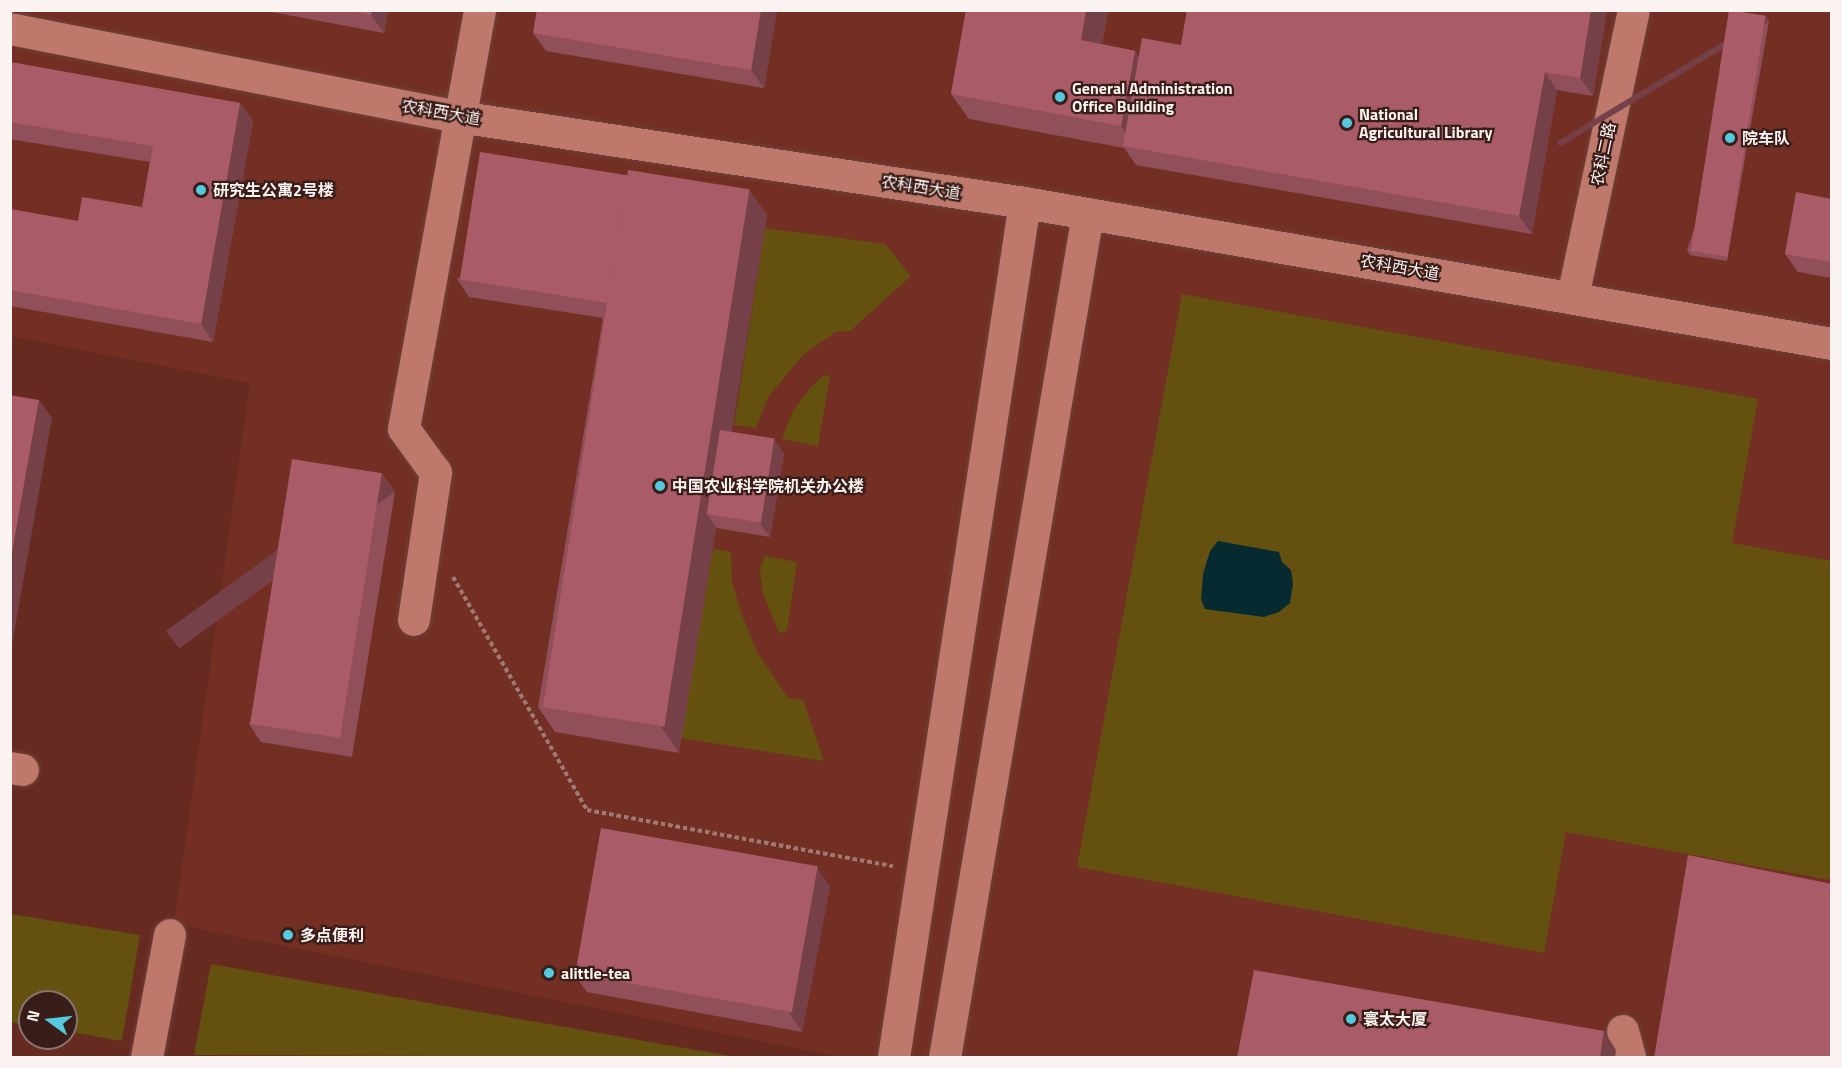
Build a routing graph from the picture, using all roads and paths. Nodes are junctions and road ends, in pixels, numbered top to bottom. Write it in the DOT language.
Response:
graph roads {
  1 [pos="480,10"];
  2 [pos="1634,10"];
  3 [pos="10,28"];
  4 [pos="459,117"];
  5 [pos="1025,203"];
  6 [pos="1088,214"];
  7 [pos="1573,297"];
  8 [pos="1832,344"];
  9 [pos="450,573"];
  10 [pos="414,620"];
  11 [pos="922,871"];
  12 [pos="170,935"];
  13 [pos="147,1058"];
  14 [pos="894,1058"];
  15 [pos="945,1058"];
  1 -- 4 [label="street"];
  2 -- 7 [label="street, 农科二路"];
  3 -- 4 [label="street, 农科西大道"];
  4 -- 5 [label="street, 农科西大道"];
  4 -- 10 [label="street"];
  5 -- 6 [label="street, 农科西大道"];
  5 -- 11 [label="street"];
  6 -- 7 [label="street, 农科西大道"];
  6 -- 15 [label="street"];
  7 -- 8 [label="street, 农科西大道"];
  9 -- 11 [label="path"];
  11 -- 14 [label="street"];
  12 -- 13 [label="street"];
}
